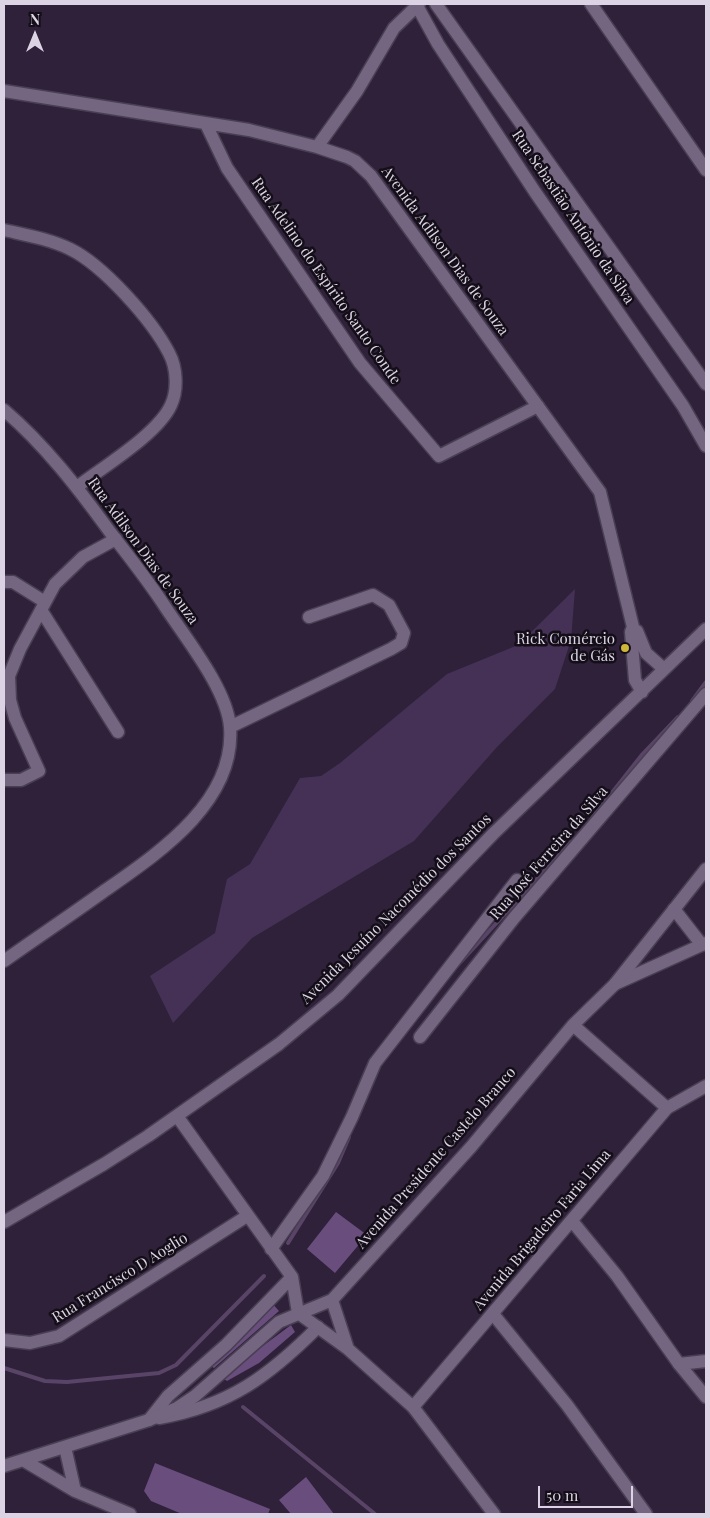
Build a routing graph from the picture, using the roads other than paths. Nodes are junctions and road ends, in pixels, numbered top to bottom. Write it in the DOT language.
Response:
graph roads {
  1 [pos="417,4"];
  2 [pos="436,4"];
  3 [pos="591,4"];
  4 [pos="4,91"];
  5 [pos="206,124"];
  6 [pos="317,147"];
  7 [pos="706,170"];
  8 [pos="4,230"];
  9 [pos="706,384"];
  10 [pos="538,406"];
  11 [pos="4,410"];
  12 [pos="706,446"];
  13 [pos="77,487"];
  14 [pos="116,539"];
  15 [pos="4,582"];
  16 [pos="43,606"];
  17 [pos="309,617"];
  18 [pos="633,627"];
  19 [pos="706,629"];
  20 [pos="664,669"];
  21 [pos="642,692"];
  22 [pos="706,694"];
  23 [pos="230,727"];
  24 [pos="118,732"];
  25 [pos="4,780"];
  26 [pos="706,869"];
  27 [pos="517,880"];
  28 [pos="674,909"];
  29 [pos="704,944"];
  30 [pos="4,961"];
  31 [pos="615,984"];
  32 [pos="573,1025"];
  33 [pos="420,1037"];
  34 [pos="706,1087"];
  35 [pos="667,1108"];
  36 [pos="177,1116"];
  37 [pos="246,1216"];
  38 [pos="572,1221"];
  39 [pos="4,1222"];
  40 [pos="271,1249"];
  41 [pos="292,1277"];
  42 [pos="332,1300"];
  43 [pos="298,1313"];
  44 [pos="493,1314"];
  45 [pos="318,1327"];
  46 [pos="4,1340"];
  47 [pos="348,1349"];
  48 [pos="706,1361"];
  49 [pos="679,1364"];
  50 [pos="706,1397"];
  51 [pos="413,1407"];
  52 [pos="150,1420"];
  53 [pos="65,1447"];
  54 [pos="23,1460"];
  55 [pos="4,1466"];
  56 [pos="75,1491"];
  57 [pos="130,1514"];
  58 [pos="494,1514"];
  59 [pos="646,1514"];
  1 -- 6 [label="street"];
  1 -- 12 [label="street, Rua Sebastião Antônio da Silva"];
  2 -- 9 [label="street, Rua Sebastião Antônio da Silva"];
  3 -- 7 [label="street"];
  4 -- 5 [label="street, Avenida Adilson Dias de Souza"];
  5 -- 6 [label="street, Avenida Adilson Dias de Souza"];
  5 -- 10 [label="street, Rua Adelino do Espírito Santo Conde"];
  6 -- 10 [label="street, Avenida Adilson Dias de Souza"];
  8 -- 13 [label="street"];
  10 -- 18 [label="street, Avenida Adilson Dias de Souza"];
  11 -- 13 [label="street, Rua Adilson Dias de Souza"];
  13 -- 14 [label="street, Rua Adilson Dias de Souza"];
  14 -- 16 [label="street"];
  14 -- 23 [label="street, Rua Adilson Dias de Souza"];
  15 -- 16 [label="street"];
  16 -- 24 [label="street"];
  16 -- 25 [label="street"];
  17 -- 23 [label="street"];
  18 -- 20 [label="street, Avenida Adilson Dias de Souza"];
  18 -- 21 [label="street, Avenida Adilson Dias de Souza"];
  19 -- 20 [label="street, Avenida Jesuíno Nacomédio dos Santos"];
  20 -- 21 [label="street, Avenida Jesuíno Nacomédio dos Santos"];
  21 -- 36 [label="street, Avenida Jesuíno Nacomédio dos Santos"];
  22 -- 33 [label="street, Rua José Ferreira da Silva"];
  23 -- 30 [label="street"];
  26 -- 28 [label="street, Avenida Presidente Castelo Branco"];
  27 -- 40 [label="street, Rua José Ferreira da Silva"];
  28 -- 29 [label="street"];
  28 -- 31 [label="street, Avenida Presidente Castelo Branco"];
  29 -- 31 [label="street"];
  31 -- 32 [label="street, Avenida Presidente Castelo Branco"];
  32 -- 35 [label="street"];
  32 -- 42 [label="street, Avenida Presidente Castelo Branco"];
  34 -- 35 [label="street, Avenida Brigadeiro Faria Lima"];
  35 -- 38 [label="street, Avenida Brigadeiro Faria Lima"];
  36 -- 37 [label="street"];
  36 -- 39 [label="street, Avenida Jesuíno Nacomédio dos Santos"];
  37 -- 40 [label="street"];
  37 -- 46 [label="street, Rua Francisco D Aoglio"];
  38 -- 44 [label="street, Avenida Brigadeiro Faria Lima"];
  38 -- 49 [label="street"];
  40 -- 41 [label="street"];
  41 -- 43 [label="street"];
  41 -- 52 [label="street"];
  42 -- 43 [label="street, Avenida Presidente Castelo Branco"];
  42 -- 47 [label="street"];
  43 -- 45 [label="street"];
  43 -- 52 [label="street, Avenida Presidente Castelo Branco"];
  44 -- 51 [label="street, Avenida Brigadeiro Faria Lima"];
  44 -- 59 [label="street"];
  45 -- 47 [label="street"];
  45 -- 52 [label="street, Avenida Presidente Castelo Branco"];
  47 -- 51 [label="street"];
  48 -- 49 [label="street"];
  49 -- 50 [label="street"];
  51 -- 58 [label="street"];
  52 -- 53 [label="street, Avenida Presidente Castelo Branco"];
  53 -- 54 [label="street, Avenida Presidente Castelo Branco"];
  53 -- 56 [label="street"];
  54 -- 55 [label="street, Avenida Presidente Castelo Branco"];
  54 -- 56 [label="street"];
  56 -- 57 [label="street"];
}
